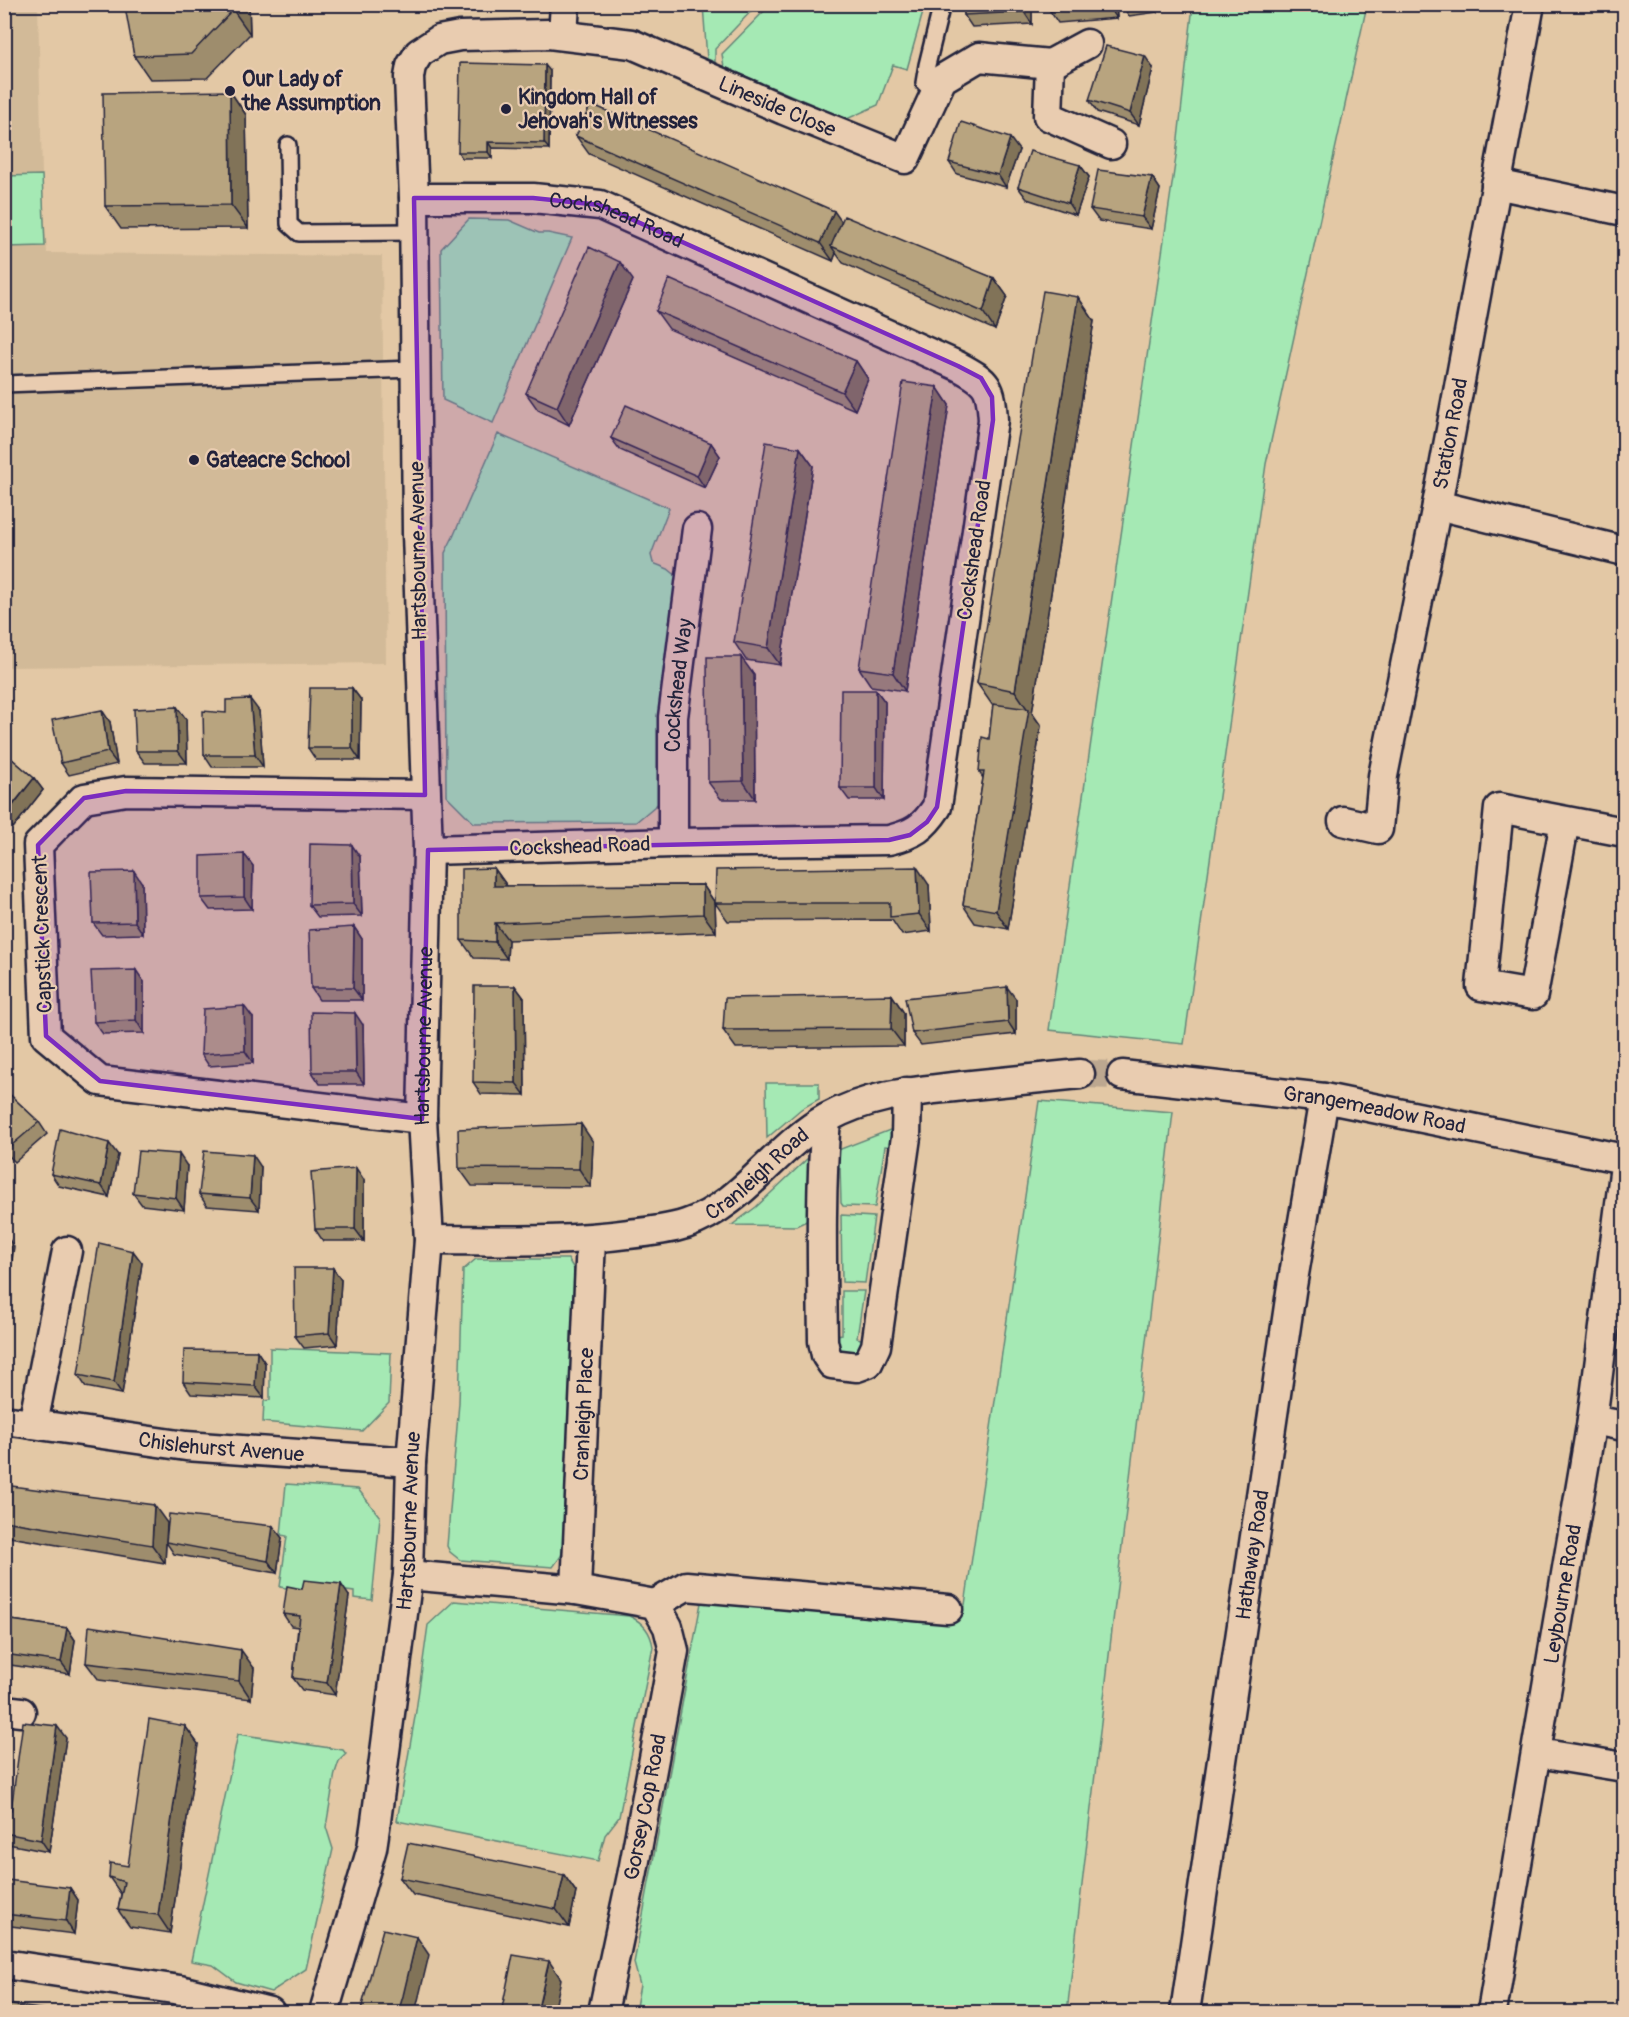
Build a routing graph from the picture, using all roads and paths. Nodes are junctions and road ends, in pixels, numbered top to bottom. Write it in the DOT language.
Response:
graph roads {
  1 [pos="565,4"];
  2 [pos="942,4"];
  3 [pos="1530,4"];
  4 [pos="563,35"];
  5 [pos="1087,44"];
  6 [pos="419,53"];
  7 [pos="1050,64"];
  8 [pos="935,93"];
  9 [pos="1111,144"];
  10 [pos="288,145"];
  11 [pos="1496,184"];
  12 [pos="414,198"];
  13 [pos="1624,211"];
  14 [pos="414,232"];
  15 [pos="414,369"];
  16 [pos="4,384"];
  17 [pos="1437,505"];
  18 [pos="697,529"];
  19 [pos="1624,551"];
  20 [pos="425,795"];
  21 [pos="1343,821"];
  22 [pos="1565,821"];
  23 [pos="1624,832"];
  24 [pos="673,843"];
  25 [pos="428,850"];
  26 [pos="1080,1074"];
  27 [pos="1122,1075"];
  28 [pos="907,1092"];
  29 [pos="1324,1098"];
  30 [pos="422,1119"];
  31 [pos="826,1119"];
  32 [pos="1624,1159"];
  33 [pos="1624,1173"];
  34 [pos="591,1239"];
  35 [pos="429,1240"];
  36 [pos="67,1251"];
  37 [pos="4,1420"];
  38 [pos="1592,1420"];
  39 [pos="33,1424"];
  40 [pos="1624,1426"];
  41 [pos="411,1462"];
  42 [pos="408,1575"];
  43 [pos="576,1590"];
  44 [pos="655,1604"];
  45 [pos="948,1610"];
  46 [pos="1538,1753"];
  47 [pos="1624,1767"];
  48 [pos="4,1964"];
  49 [pos="270,2013"];
  50 [pos="324,2013"];
  51 [pos="603,2013"];
  52 [pos="1185,2013"];
  53 [pos="1492,2013"];
  1 -- 4 [label="street"];
  2 -- 8 [label="lane"];
  3 -- 11 [label="street, Station Road"];
  4 -- 6 [label="street, Lineside Close"];
  4 -- 8 [label="street, Lineside Close"];
  5 -- 7 [label="street"];
  6 -- 12 [label="street, Hartsbourne Avenue"];
  7 -- 8 [label="street, Lineside Close"];
  7 -- 9 [label="street"];
  10 -- 14 [label="lane"];
  11 -- 13 [label="street"];
  11 -- 17 [label="street, Station Road"];
  12 -- 14 [label="street, Hartsbourne Avenue"];
  12 -- 24 [label="street, Cockshead Road"];
  14 -- 15 [label="street, Hartsbourne Avenue"];
  15 -- 16 [label="lane"];
  15 -- 20 [label="street, Hartsbourne Avenue"];
  17 -- 19 [label="street"];
  17 -- 21 [label="street, Station Road"];
  18 -- 24 [label="street, Cockshead Way"];
  20 -- 25 [label="street, Hartsbourne Avenue"];
  20 -- 30 [label="street, Capstick Crescent"];
  22 -- 22 [label="street"];
  22 -- 23 [label="street"];
  24 -- 25 [label="street, Cockshead Road"];
  25 -- 30 [label="street, Hartsbourne Avenue"];
  26 -- 28 [label="street, Cranleigh Road"];
  27 -- 29 [label="street, Grangemeadow Road"];
  28 -- 31 [label="street, Cranleigh Road"];
  28 -- 31 [label="street"];
  29 -- 32 [label="street, Grangemeadow Road"];
  29 -- 52 [label="street, Hathaway Road"];
  30 -- 35 [label="street, Hartsbourne Avenue"];
  31 -- 34 [label="street, Cranleigh Road"];
  33 -- 38 [label="street, Leybourne Road"];
  34 -- 35 [label="street, Cranleigh Road"];
  34 -- 43 [label="street, Cranleigh Place"];
  35 -- 41 [label="street, Hartsbourne Avenue"];
  36 -- 39 [label="street"];
  37 -- 39 [label="street, Chislehurst Avenue"];
  38 -- 40 [label="street"];
  38 -- 46 [label="street, Leybourne Road"];
  39 -- 41 [label="street, Chislehurst Avenue"];
  41 -- 42 [label="street, Hartsbourne Avenue"];
  42 -- 43 [label="street"];
  42 -- 50 [label="street, Hartsbourne Avenue"];
  43 -- 44 [label="street"];
  44 -- 45 [label="street"];
  44 -- 51 [label="street, Gorsey Cop Road"];
  46 -- 47 [label="street"];
  46 -- 53 [label="street, Leybourne Road"];
  48 -- 49 [label="street"];
}
